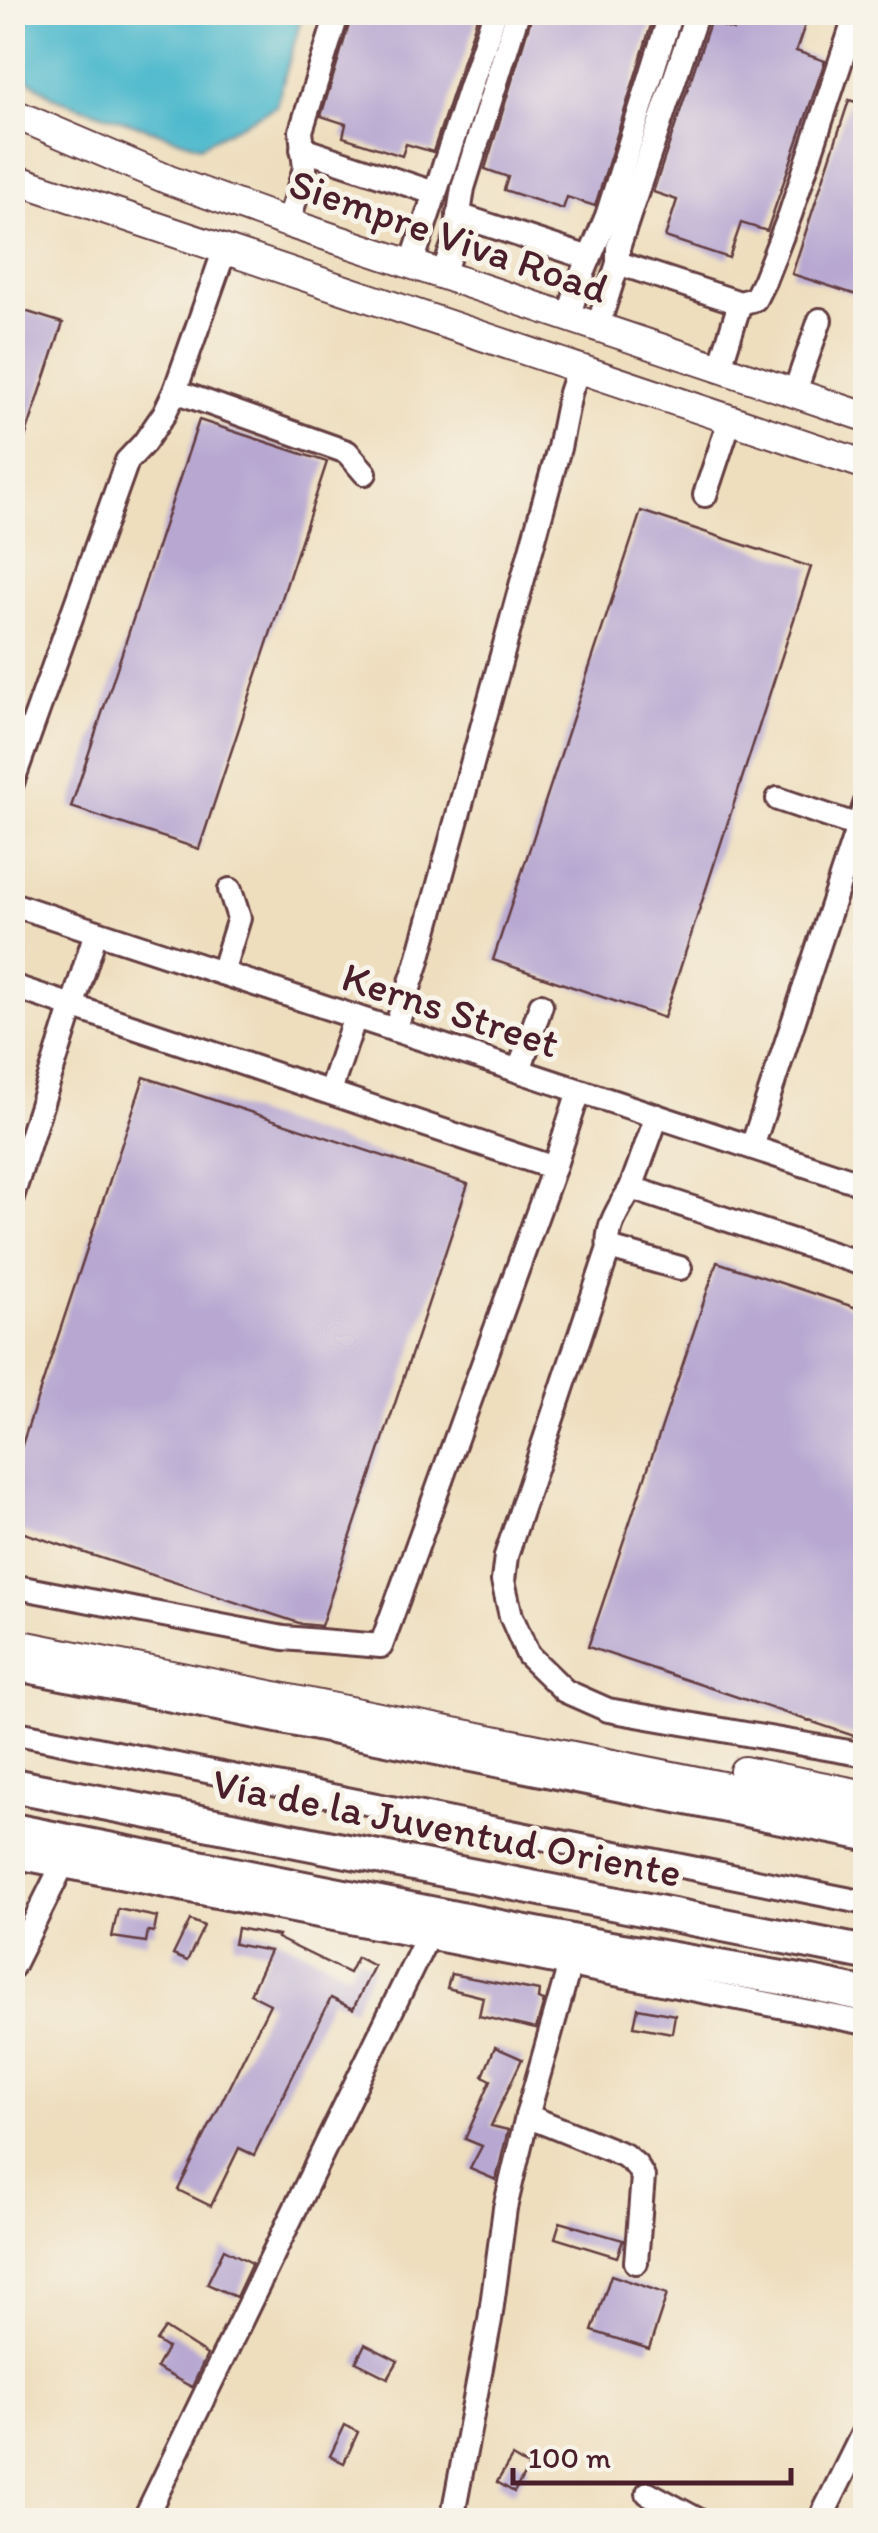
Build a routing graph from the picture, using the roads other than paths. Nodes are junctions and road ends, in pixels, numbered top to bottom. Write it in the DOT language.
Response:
graph roads {
  1 [pos="338,12"];
  2 [pos="495,12"];
  3 [pos="518,12"];
  4 [pos="672,12"];
  5 [pos="697,12"];
  6 [pos="853,12"];
  7 [pos="12,113"];
  8 [pos="302,149"];
  9 [pos="12,178"];
  10 [pos="434,193"];
  11 [pos="458,215"];
  12 [pos="288,223"];
  13 [pos="225,249"];
  14 [pos="589,258"];
  15 [pos="618,263"];
  16 [pos="411,266"];
  17 [pos="442,276"];
  18 [pos="740,304"];
  19 [pos="568,318"];
  20 [pos="820,320"];
  21 [pos="597,328"];
  22 [pos="578,369"];
  23 [pos="719,370"];
  24 [pos="175,391"];
  25 [pos="794,394"];
  26 [pos="866,417"];
  27 [pos="730,420"];
  28 [pos="866,465"];
  29 [pos="364,473"];
  30 [pos="705,495"];
  31 [pos="12,783"];
  32 [pos="778,799"];
  33 [pos="866,802"];
  34 [pos="858,826"];
  35 [pos="230,890"];
  36 [pos="12,904"];
  37 [pos="96,932"];
  38 [pos="222,973"];
  39 [pos="12,986"];
  40 [pos="540,1005"];
  41 [pos="72,1006"];
  42 [pos="354,1017"];
  43 [pos="395,1030"];
  44 [pos="519,1070"];
  45 [pos="330,1091"];
  46 [pos="579,1091"];
  47 [pos="658,1116"];
  48 [pos="752,1148"];
  49 [pos="554,1168"];
  50 [pos="866,1184"];
  51 [pos="631,1188"];
  52 [pos="12,1197"];
  53 [pos="609,1248"];
  54 [pos="866,1264"];
  55 [pos="680,1268"];
  56 [pos="12,1586"];
  57 [pos="12,1624"];
  58 [pos="12,1644"];
  59 [pos="12,1668"];
  60 [pos="12,1732"];
  61 [pos="866,1755"];
  62 [pos="12,1785"];
  63 [pos="866,1795"];
  64 [pos="866,1815"];
  65 [pos="12,1830"];
  66 [pos="866,1839"];
  67 [pos="68,1854"];
  68 [pos="12,1856"];
  69 [pos="866,1903"];
  70 [pos="433,1926"];
  71 [pos="818,1944"];
  72 [pos="866,1953"];
  73 [pos="573,1954"];
  74 [pos="866,1960"];
  75 [pos="12,1967"];
  76 [pos="812,1982"];
  77 [pos="866,1987"];
  78 [pos="866,1995"];
  79 [pos="866,2023"];
  80 [pos="527,2116"];
  81 [pos="636,2262"];
  82 [pos="866,2427"];
  83 [pos="648,2493"];
  84 [pos="144,2520"];
  85 [pos="452,2520"];
  86 [pos="698,2520"];
  87 [pos="820,2520"];
  1 -- 8 [label="street"];
  2 -- 10 [label="street"];
  3 -- 11 [label="street"];
  4 -- 14 [label="street"];
  5 -- 15 [label="street"];
  6 -- 18 [label="street"];
  7 -- 12 [label="main road, Siempre Viva Road"];
  8 -- 10 [label="street"];
  8 -- 12 [label="street"];
  9 -- 13 [label="main road, Siempre Viva Road"];
  10 -- 16 [label="street"];
  11 -- 14 [label="street"];
  11 -- 17 [label="street"];
  12 -- 16 [label="main road, Siempre Viva Road"];
  13 -- 22 [label="main road, Siempre Viva Road"];
  13 -- 24 [label="street"];
  14 -- 19 [label="street"];
  15 -- 18 [label="street"];
  15 -- 21 [label="street"];
  16 -- 17 [label="main road, Siempre Viva Road"];
  17 -- 19 [label="main road, Siempre Viva Road"];
  18 -- 23 [label="street"];
  19 -- 21 [label="main road, Siempre Viva Road"];
  20 -- 25 [label="street"];
  21 -- 23 [label="main road, Siempre Viva Road"];
  22 -- 27 [label="main road, Siempre Viva Road"];
  22 -- 43 [label="street"];
  23 -- 25 [label="main road, Siempre Viva Road"];
  24 -- 29 [label="street"];
  24 -- 31 [label="street"];
  25 -- 26 [label="main road, Siempre Viva Road"];
  27 -- 28 [label="main road, Siempre Viva Road"];
  27 -- 30 [label="street"];
  32 -- 34 [label="street"];
  33 -- 34 [label="street"];
  34 -- 48 [label="street"];
  35 -- 38 [label="street"];
  36 -- 37 [label="street, Kerns Street"];
  37 -- 38 [label="street, Kerns Street"];
  37 -- 41 [label="street"];
  38 -- 42 [label="street, Kerns Street"];
  39 -- 41 [label="street"];
  40 -- 44 [label="street"];
  41 -- 45 [label="street"];
  41 -- 52 [label="street"];
  42 -- 43 [label="street, Kerns Street"];
  42 -- 45 [label="street"];
  43 -- 44 [label="street, Kerns Street"];
  44 -- 46 [label="street, Kerns Street"];
  45 -- 49 [label="street"];
  46 -- 47 [label="street, Kerns Street"];
  46 -- 49 [label="street"];
  47 -- 48 [label="street, Kerns Street"];
  47 -- 51 [label="street"];
  48 -- 50 [label="street, Kerns Street"];
  49 -- 56 [label="street"];
  51 -- 53 [label="street"];
  51 -- 54 [label="street"];
  53 -- 55 [label="street"];
  53 -- 61 [label="street"];
  57 -- 63 [label="main road"];
  58 -- 64 [label="main road"];
  59 -- 66 [label="street"];
  60 -- 69 [label="street"];
  62 -- 71 [label="highway, Vía de la Juventud Oriente"];
  65 -- 67 [label="highway, Vía de la Juventud Oriente"];
  67 -- 68 [label="street"];
  67 -- 70 [label="highway, Vía de la Juventud Oriente"];
  67 -- 75 [label="street"];
  70 -- 73 [label="highway, Vía de la Juventud Oriente"];
  70 -- 84 [label="street"];
  71 -- 72 [label="highway, Vía de la Juventud Oriente"];
  71 -- 74 [label="highway"];
  73 -- 76 [label="highway, Vía de la Juventud Oriente"];
  73 -- 79 [label="street"];
  73 -- 80 [label="street"];
  76 -- 77 [label="highway"];
  76 -- 78 [label="highway, Vía de la Juventud Oriente"];
  80 -- 81 [label="street"];
  80 -- 85 [label="street"];
  82 -- 87 [label="street"];
  83 -- 86 [label="street"];
}
